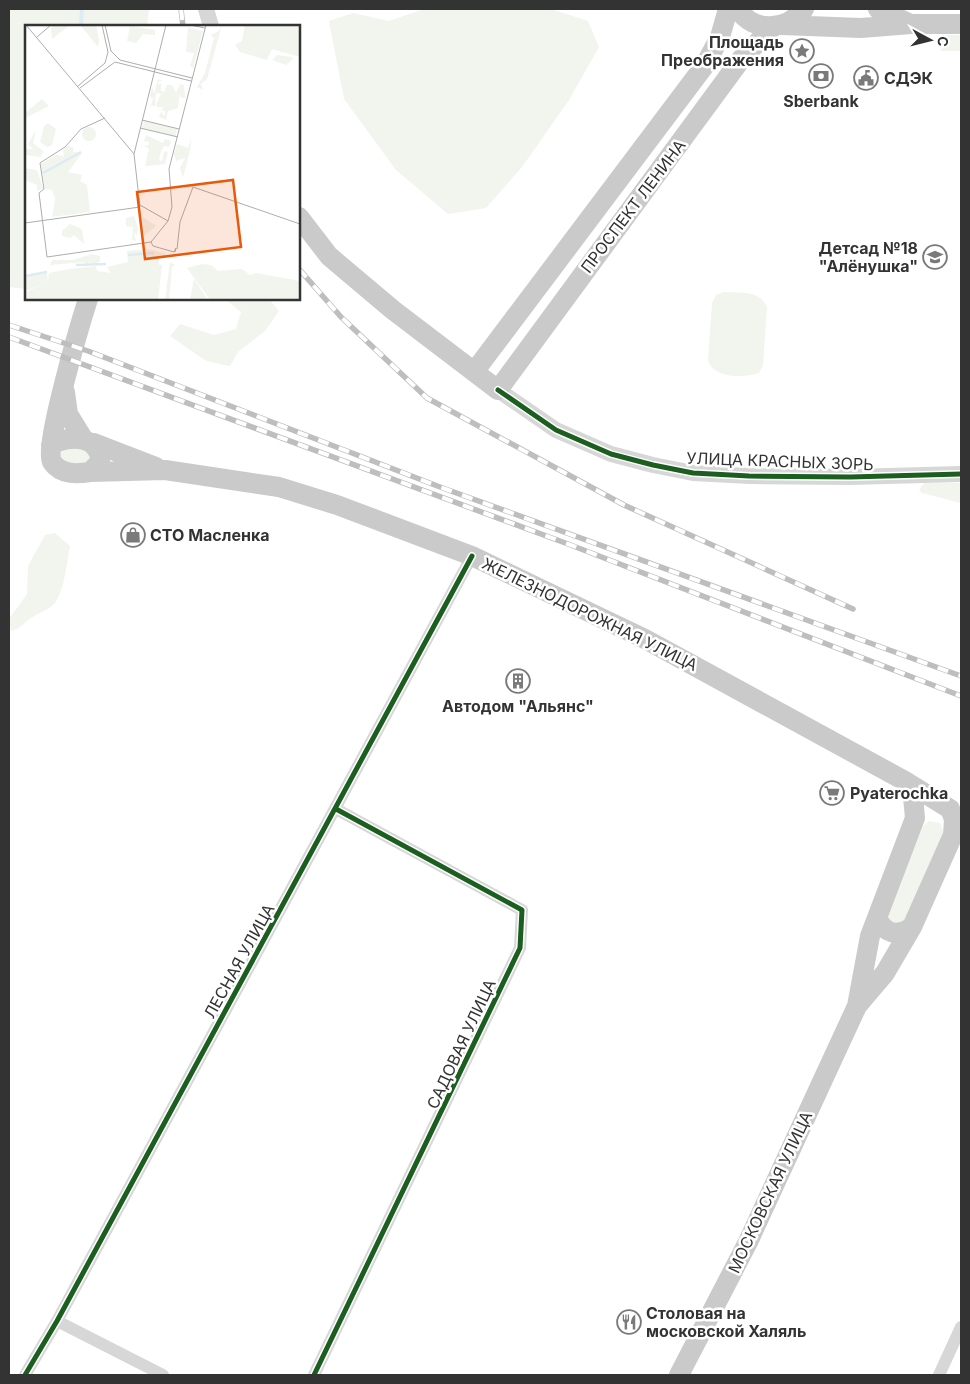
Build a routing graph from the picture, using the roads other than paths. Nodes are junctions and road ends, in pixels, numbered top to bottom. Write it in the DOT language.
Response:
graph roads {
  1 [pos="206,9"];
  2 [pos="728,9"];
  3 [pos="738,9"];
  4 [pos="804,9"];
  5 [pos="878,9"];
  6 [pos="910,24"];
  7 [pos="961,24"];
  8 [pos="211,25"];
  9 [pos="777,26"];
  10 [pos="300,218"];
  11 [pos="88,300"];
  12 [pos="474,372"];
  13 [pos="65,387"];
  14 [pos="498,390"];
  15 [pos="89,442"];
  16 [pos="51,445"];
  17 [pos="165,470"];
  18 [pos="90,472"];
  19 [pos="961,474"];
  20 [pos="472,556"];
  21 [pos="905,781"];
  22 [pos="336,809"];
  23 [pos="953,809"];
  24 [pos="915,818"];
  25 [pos="957,833"];
  26 [pos="877,918"];
  27 [pos="912,927"];
  28 [pos="857,1006"];
  29 [pos="57,1321"];
  30 [pos="961,1327"];
  31 [pos="25,1375"];
  32 [pos="162,1375"];
  33 [pos="314,1375"];
  34 [pos="679,1375"];
  35 [pos="939,1375"];
  1 -- 8 [label="street"];
  2 -- 12 [label="main road, ПРОСПЕКТ ЛЕНИНА"];
  3 -- 9 [label="main road"];
  4 -- 9 [label="main road, ПРОСПЕКТ ЛЕНИНА"];
  5 -- 6 [label="main road"];
  6 -- 7 [label="main road"];
  6 -- 9 [label="main road"];
  9 -- 14 [label="main road, ПРОСПЕКТ ЛЕНИНА"];
  10 -- 12 [label="main road"];
  11 -- 13 [label="main road"];
  12 -- 14 [label="main road"];
  13 -- 15 [label="main road"];
  13 -- 16 [label="main road"];
  14 -- 19 [label="street, УЛИЦА КРАСНЫХ ЗОРЬ"];
  15 -- 16 [label="main road"];
  15 -- 17 [label="main road"];
  15 -- 18 [label="main road"];
  16 -- 18 [label="main road"];
  17 -- 18 [label="main road"];
  17 -- 20 [label="main road, ЖЕЛЕЗНОДОРОЖНАЯ УЛИЦА"];
  20 -- 21 [label="main road, ЖЕЛЕЗНОДОРОЖНАЯ УЛИЦА"];
  20 -- 22 [label="street, ЛЕСНАЯ УЛИЦА"];
  21 -- 23 [label="main road, ЖЕЛЕЗНОДОРОЖНАЯ УЛИЦА"];
  21 -- 24 [label="main road, МОСКОВСКАЯ УЛИЦА"];
  22 -- 29 [label="street, ЛЕСНАЯ УЛИЦА"];
  22 -- 33 [label="street, САДОВАЯ УЛИЦА"];
  23 -- 24 [label="main road"];
  23 -- 25 [label="main road, МОСКОВСКАЯ УЛИЦА"];
  24 -- 26 [label="main road, МОСКОВСКАЯ УЛИЦА"];
  25 -- 27 [label="main road, МОСКОВСКАЯ УЛИЦА"];
  26 -- 27 [label="main road"];
  26 -- 28 [label="main road, МОСКОВСКАЯ УЛИЦА"];
  27 -- 28 [label="main road, МОСКОВСКАЯ УЛИЦА"];
  28 -- 34 [label="main road, МОСКОВСКАЯ УЛИЦА"];
  29 -- 31 [label="street, ЛЕСНАЯ УЛИЦА"];
  29 -- 32 [label="street"];
  30 -- 35 [label="street"];
}
